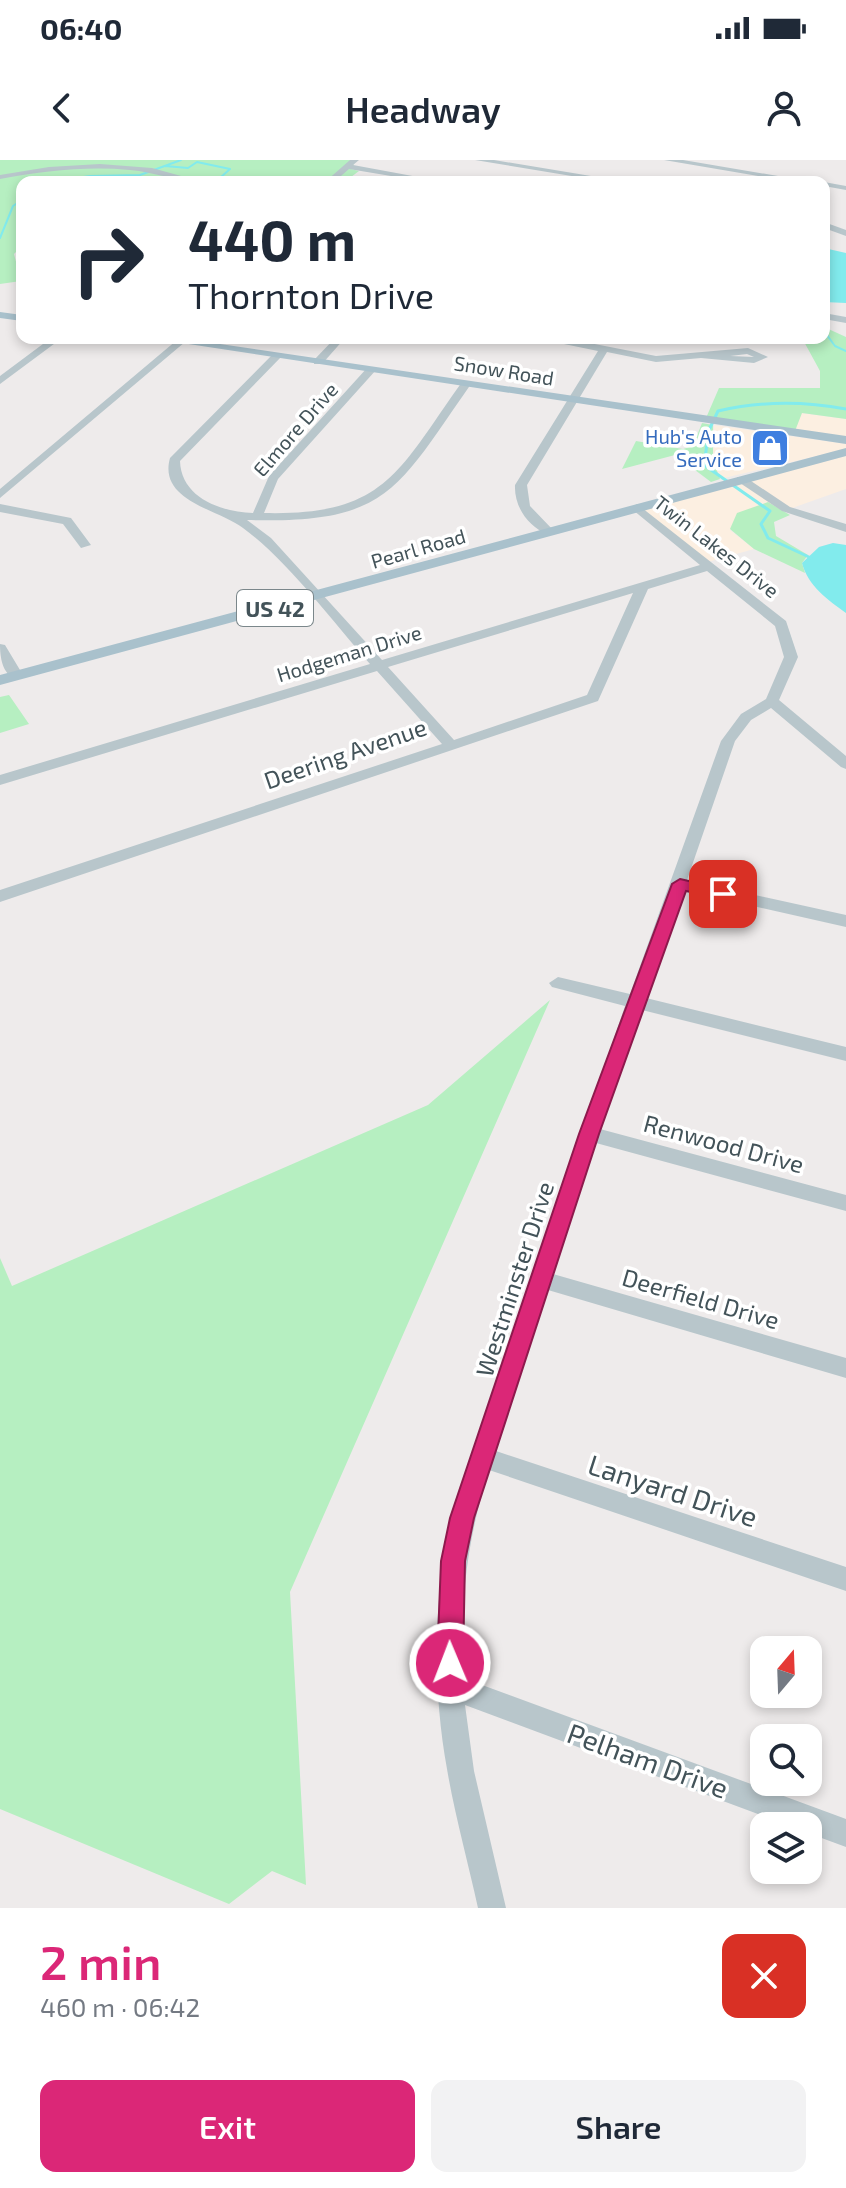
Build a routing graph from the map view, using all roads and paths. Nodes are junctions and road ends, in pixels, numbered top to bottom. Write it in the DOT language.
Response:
graph roads {
  1 [pos="479,160"];
  2 [pos="668,160"];
  3 [pos="353,164"];
  4 [pos="173,176"];
  5 [pos="412,176"];
  6 [pos="584,176"];
  7 [pos="771,176"];
  8 [pos="0,177"];
  9 [pos="830,216"];
  10 [pos="835,216"];
  11 [pos="49,344"];
  12 [pos="178,344"];
  13 [pos="194,344"];
  14 [pos="334,344"];
  15 [pos="579,344"];
  16 [pos="604,349"];
  17 [pos="277,356"];
  18 [pos="705,357"];
  19 [pos="318,362"];
  20 [pos="371,370"];
  21 [pos="0,381"];
  22 [pos="466,384"];
  23 [pos="574,401"];
  24 [pos="820,437"];
  25 [pos="846,440"];
  26 [pos="846,452"];
  27 [pos="827,457"];
  28 [pos="730,481"];
  29 [pos="0,495"];
  30 [pos="0,508"];
  31 [pos="637,508"];
  32 [pos="232,516"];
  33 [pos="257,517"];
  34 [pos="298,518"];
  35 [pos="846,528"];
  36 [pos="548,531"];
  37 [pos="266,540"];
  38 [pos="85,545"];
  39 [pos="710,566"];
  40 [pos="642,588"];
  41 [pos="317,597"];
  42 [pos="0,648"];
  43 [pos="378,664"];
  44 [pos="8,677"];
  45 [pos="772,701"];
  46 [pos="449,743"];
  47 [pos="846,764"];
  48 [pos="0,780"];
  49 [pos="680,884"];
  50 [pos="0,896"];
  51 [pos="846,921"];
  52 [pos="558,983"];
  53 [pos="637,1003"];
  54 [pos="846,1054"];
  55 [pos="589,1134"];
  56 [pos="846,1203"];
  57 [pos="541,1279"];
  58 [pos="846,1368"];
  59 [pos="482,1457"];
  60 [pos="846,1579"];
  61 [pos="451,1687"];
  62 [pos="846,1833"];
  63 [pos="492,1908"];
  1 -- 6 [label="street"];
  2 -- 7 [label="street"];
  3 -- 5 [label="street"];
  4 -- 8 [label="street"];
  9 -- 10 [label="street"];
  11 -- 21 [label="street"];
  12 -- 29 [label="street"];
  13 -- 17 [label="main road, Snow Road"];
  14 -- 19 [label="street"];
  15 -- 16 [label="street"];
  16 -- 18 [label="street"];
  16 -- 23 [label="street"];
  17 -- 19 [label="main road, Snow Road"];
  17 -- 32 [label="street"];
  19 -- 20 [label="main road, Snow Road"];
  20 -- 22 [label="main road, Snow Road"];
  20 -- 33 [label="street, Elmore Drive"];
  22 -- 23 [label="main road, Snow Road"];
  22 -- 34 [label="street"];
  23 -- 24 [label="main road, Snow Road"];
  23 -- 36 [label="street"];
  24 -- 25 [label="main road, Snow Road"];
  24 -- 27 [label="main road"];
  26 -- 27 [label="main road, Pearl Road / US 42"];
  27 -- 28 [label="main road, Pearl Road / US 42"];
  28 -- 31 [label="main road, Pearl Road / US 42"];
  28 -- 35 [label="street"];
  30 -- 38 [label="street"];
  31 -- 36 [label="main road, Pearl Road / US 42"];
  31 -- 39 [label="street, Twin Lakes Drive"];
  32 -- 33 [label="street"];
  32 -- 37 [label="street"];
  33 -- 34 [label="street"];
  34 -- 37 [label="street"];
  36 -- 41 [label="main road, Pearl Road / US 42"];
  37 -- 41 [label="street"];
  39 -- 40 [label="street, Hodgeman Drive"];
  39 -- 45 [label="street, Twin Lakes Drive"];
  40 -- 43 [label="street, Hodgeman Drive"];
  40 -- 46 [label="street, Deering Avenue"];
  41 -- 43 [label="street"];
  41 -- 44 [label="main road, Pearl Road / US 42"];
  42 -- 44 [label="street"];
  43 -- 46 [label="street"];
  43 -- 48 [label="street, Hodgeman Drive"];
  45 -- 47 [label="street"];
  45 -- 49 [label="street, Westminster Drive"];
  46 -- 50 [label="street, Deering Avenue"];
  49 -- 51 [label="street"];
  49 -- 53 [label="street, Westminster Drive"];
  52 -- 53 [label="street"];
  53 -- 54 [label="street"];
  53 -- 55 [label="street, Westminster Drive"];
  55 -- 56 [label="street, Renwood Drive"];
  55 -- 57 [label="street, Westminster Drive"];
  57 -- 58 [label="street, Deerfield Drive"];
  57 -- 59 [label="street, Westminster Drive"];
  59 -- 60 [label="street, Lanyard Drive"];
  59 -- 61 [label="street, Westminster Drive"];
  61 -- 62 [label="street, Pelham Drive"];
  61 -- 63 [label="street, Westminster Drive"];
}
